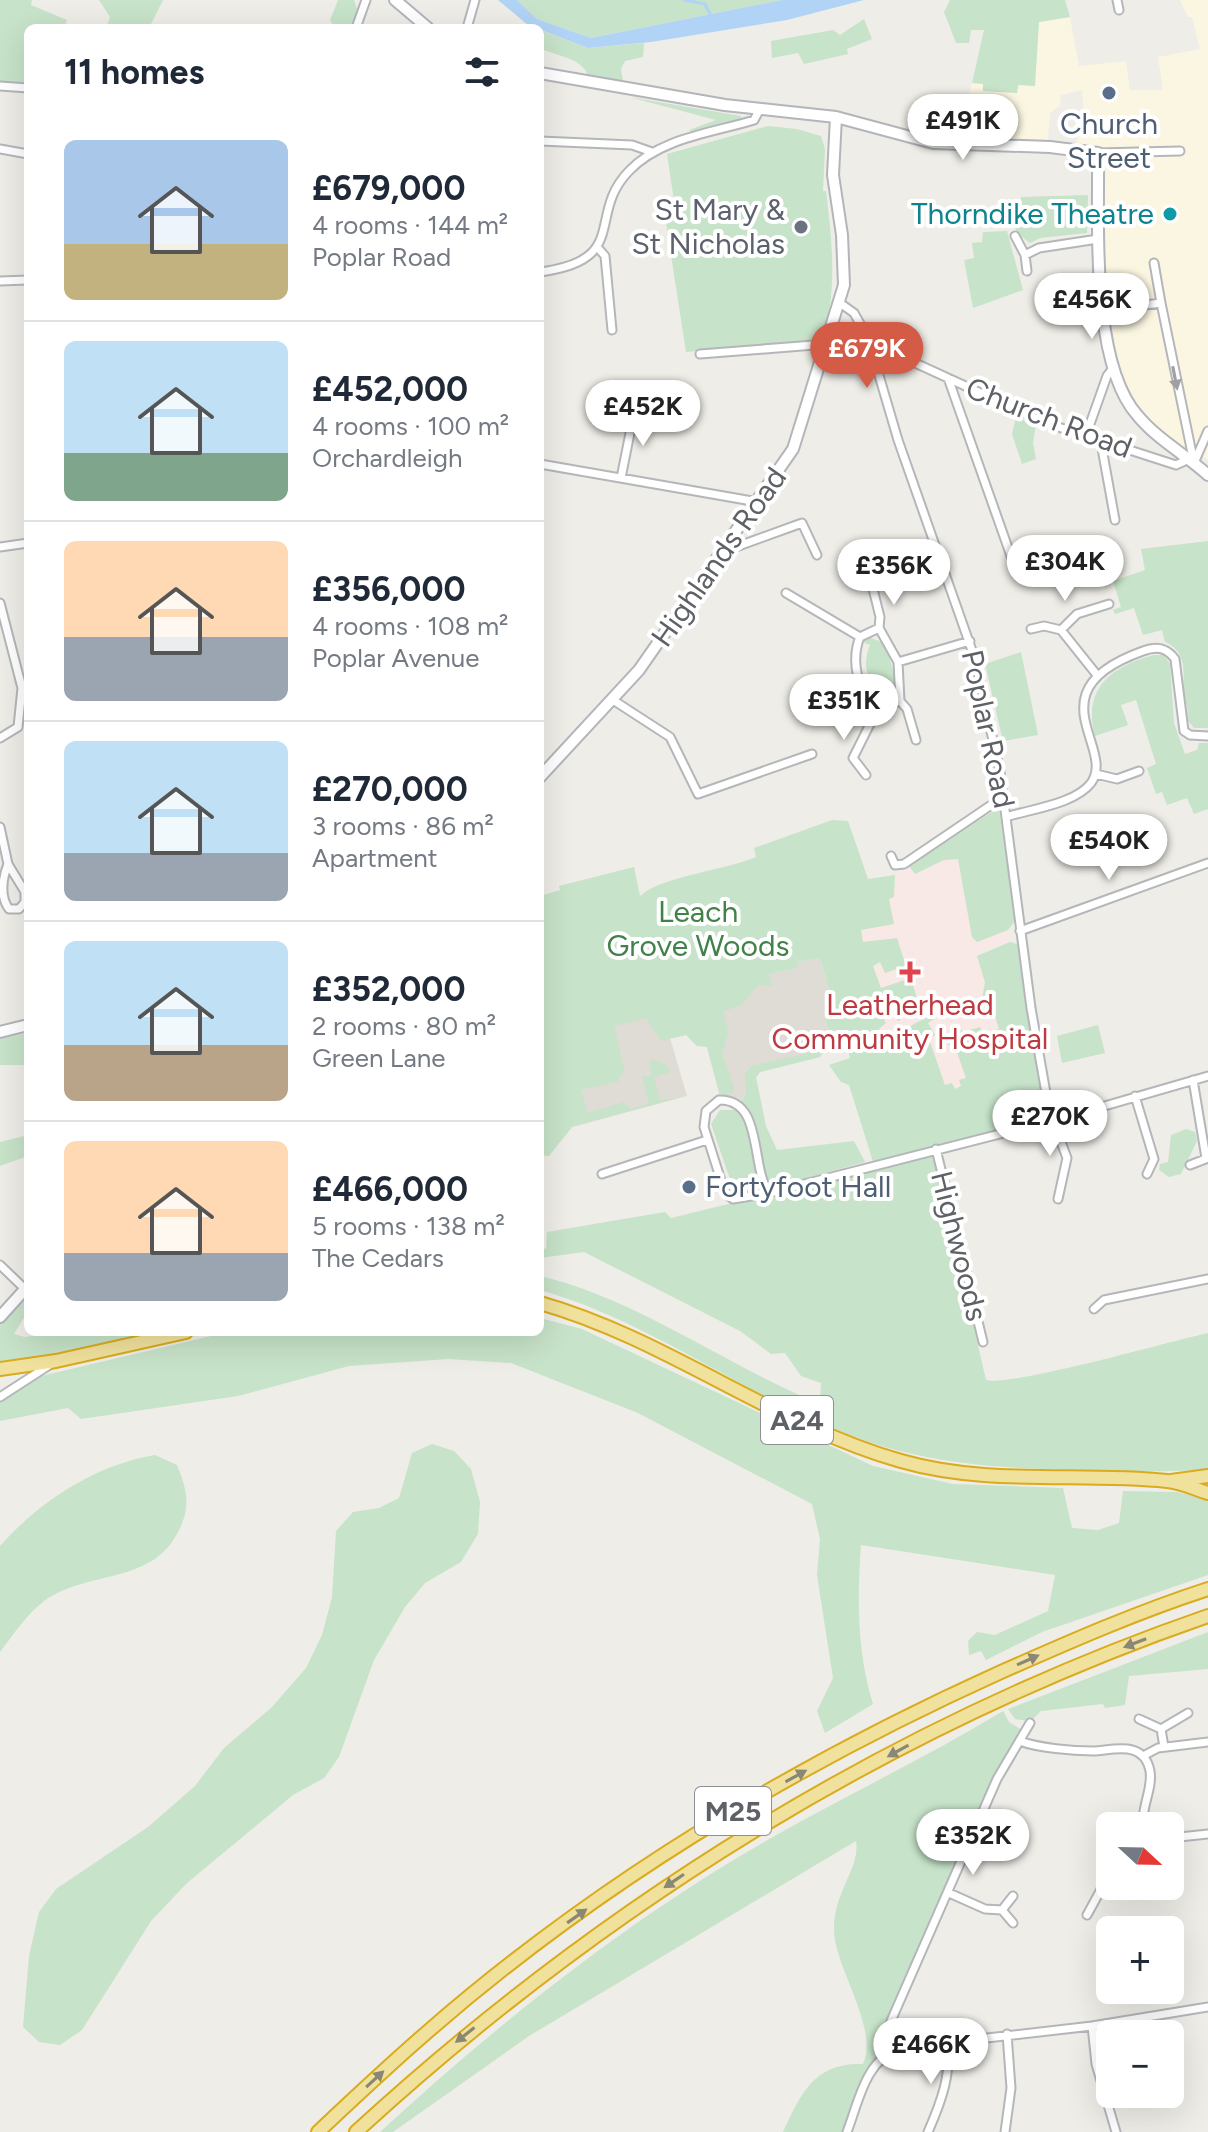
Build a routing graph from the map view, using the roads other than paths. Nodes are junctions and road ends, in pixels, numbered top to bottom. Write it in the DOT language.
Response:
graph roads {
  1 [pos="366,0"];
  2 [pos="395,0"];
  3 [pos="475,0"];
  4 [pos="1117,0"];
  5 [pos="1119,10"];
  6 [pos="357,24"];
  7 [pos="423,24"];
  8 [pos="468,24"];
  9 [pos="544,74"];
  10 [pos="0,86"];
  11 [pos="24,88"];
  12 [pos="760,109"];
  13 [pos="836,117"];
  14 [pos="544,141"];
  15 [pos="0,149"];
  16 [pos="1180,151"];
  17 [pos="652,152"];
  18 [pos="24,153"];
  19 [pos="1098,153"];
  20 [pos="1015,236"];
  21 [pos="1098,239"];
  22 [pos="598,248"];
  23 [pos="1025,255"];
  24 [pos="1154,263"];
  25 [pos="544,271"];
  26 [pos="1027,271"];
  27 [pos="24,280"];
  28 [pos="0,281"];
  29 [pos="840,303"];
  30 [pos="1161,303"];
  31 [pos="1104,310"];
  32 [pos="612,330"];
  33 [pos="827,344"];
  34 [pos="871,351"];
  35 [pos="700,354"];
  36 [pos="1114,367"];
  37 [pos="948,378"];
  38 [pos="640,408"];
  39 [pos="1208,431"];
  40 [pos="1085,438"];
  41 [pos="1101,443"];
  42 [pos="1192,461"];
  43 [pos="544,465"];
  44 [pos="1208,475"];
  45 [pos="621,478"];
  46 [pos="758,502"];
  47 [pos="1115,520"];
  48 [pos="24,544"];
  49 [pos="726,545"];
  50 [pos="0,547"];
  51 [pos="817,555"];
  52 [pos="1018,576"];
  53 [pos="873,589"];
  54 [pos="786,593"];
  55 [pos="0,603"];
  56 [pos="1109,604"];
  57 [pos="879,628"];
  58 [pos="1031,629"];
  59 [pos="1061,630"];
  60 [pos="860,637"];
  61 [pos="970,641"];
  62 [pos="898,662"];
  63 [pos="1097,675"];
  64 [pos="613,700"];
  65 [pos="900,701"];
  66 [pos="880,704"];
  67 [pos="18,727"];
  68 [pos="24,730"];
  69 [pos="1208,736"];
  70 [pos="0,738"];
  71 [pos="916,740"];
  72 [pos="812,754"];
  73 [pos="1139,771"];
  74 [pos="544,773"];
  75 [pos="1096,774"];
  76 [pos="866,775"];
  77 [pos="1003,797"];
  78 [pos="1006,817"];
  79 [pos="0,827"];
  80 [pos="891,856"];
  81 [pos="1208,863"];
  82 [pos="8,864"];
  83 [pos="24,893"];
  84 [pos="24,900"];
  85 [pos="1020,931"];
  86 [pos="24,1026"];
  87 [pos="0,1032"];
  88 [pos="1208,1076"];
  89 [pos="1193,1080"];
  90 [pos="1135,1096"];
  91 [pos="1055,1118"];
  92 [pos="707,1140"];
  93 [pos="936,1149"];
  94 [pos="1207,1158"];
  95 [pos="1190,1165"];
  96 [pos="602,1174"];
  97 [pos="1147,1174"];
  98 [pos="769,1193"];
  99 [pos="1058,1199"];
  100 [pos="0,1265"];
  101 [pos="1208,1279"];
  102 [pos="24,1285"];
  103 [pos="24,1291"];
  104 [pos="544,1305"];
  105 [pos="1094,1309"];
  106 [pos="0,1317"];
  107 [pos="168,1336"];
  108 [pos="983,1342"];
  109 [pos="56,1361"];
  110 [pos="0,1369"];
  111 [pos="0,1397"];
  112 [pos="1208,1476"];
  113 [pos="1171,1481"];
  114 [pos="1208,1493"];
  115 [pos="1208,1589"];
  116 [pos="1208,1616"];
  117 [pos="1188,1713"];
  118 [pos="1139,1719"];
  119 [pos="1030,1723"];
  120 [pos="1161,1729"];
  121 [pos="1020,1741"];
  122 [pos="1208,1742"];
  123 [pos="1164,1747"];
  124 [pos="1143,1756"];
  125 [pos="1145,1812"];
  126 [pos="1208,1834"];
  127 [pos="1184,1837"];
  128 [pos="949,1893"];
  129 [pos="1013,1896"];
  130 [pos="1096,1899"];
  131 [pos="1002,1910"];
  132 [pos="1087,1915"];
  133 [pos="1013,1923"];
  134 [pos="1208,2007"];
  135 [pos="1092,2026"];
  136 [pos="1007,2034"];
  137 [pos="948,2040"];
  138 [pos="891,2051"];
  139 [pos="318,2132"];
  140 [pos="356,2132"];
  141 [pos="847,2132"];
  142 [pos="928,2132"];
  143 [pos="1005,2132"];
  144 [pos="1116,2132"];
  1 -- 6 [label="street"];
  2 -- 7 [label="main road"];
  3 -- 8 [label="street"];
  4 -- 5 [label="street"];
  9 -- 12 [label="main road"];
  10 -- 11 [label="street"];
  12 -- 13 [label="main road"];
  12 -- 17 [label="street"];
  13 -- 19 [label="main road"];
  13 -- 29 [label="main road"];
  14 -- 17 [label="street"];
  15 -- 18 [label="street"];
  16 -- 19 [label="street"];
  17 -- 22 [label="street"];
  19 -- 21 [label="main road"];
  20 -- 23 [label="street"];
  21 -- 23 [label="street"];
  21 -- 31 [label="main road"];
  22 -- 25 [label="street"];
  22 -- 32 [label="street"];
  23 -- 26 [label="street"];
  24 -- 30 [label="street"];
  27 -- 28 [label="street"];
  29 -- 33 [label="main road, Highlands Road"];
  29 -- 34 [label="street"];
  30 -- 31 [label="street"];
  30 -- 42 [label="street, one-way"];
  31 -- 36 [label="main road"];
  33 -- 35 [label="street"];
  33 -- 46 [label="main road, Highlands Road"];
  34 -- 37 [label="street, Church Road"];
  34 -- 61 [label="street, Poplar Road"];
  36 -- 40 [label="street"];
  36 -- 42 [label="main road"];
  37 -- 40 [label="street, Church Road"];
  37 -- 52 [label="street"];
  38 -- 45 [label="street"];
  39 -- 42 [label="street"];
  40 -- 41 [label="street, Church Road"];
  41 -- 42 [label="street, Church Road"];
  41 -- 47 [label="street"];
  42 -- 44 [label="main road"];
  43 -- 45 [label="street"];
  45 -- 46 [label="street"];
  46 -- 49 [label="main road, Highlands Road"];
  48 -- 50 [label="street"];
  49 -- 51 [label="street"];
  49 -- 64 [label="main road, Highlands Road"];
  53 -- 57 [label="street"];
  54 -- 60 [label="street"];
  55 -- 67 [label="street"];
  56 -- 59 [label="street"];
  57 -- 60 [label="street"];
  57 -- 62 [label="street"];
  58 -- 59 [label="street"];
  59 -- 63 [label="street"];
  60 -- 66 [label="street"];
  61 -- 62 [label="street"];
  61 -- 77 [label="street, Poplar Road"];
  62 -- 65 [label="street"];
  63 -- 69 [label="street"];
  63 -- 75 [label="street"];
  64 -- 72 [label="street"];
  64 -- 74 [label="main road, Highlands Road"];
  65 -- 66 [label="street"];
  65 -- 71 [label="street"];
  66 -- 76 [label="street"];
  67 -- 68 [label="street"];
  67 -- 70 [label="street"];
  73 -- 75 [label="street"];
  75 -- 78 [label="street"];
  77 -- 78 [label="street, Poplar Road"];
  77 -- 80 [label="street"];
  78 -- 85 [label="street, Poplar Road"];
  79 -- 82 [label="street"];
  81 -- 85 [label="street"];
  82 -- 83 [label="street"];
  82 -- 84 [label="street"];
  85 -- 91 [label="street, Poplar Road"];
  86 -- 87 [label="main road"];
  88 -- 89 [label="street"];
  89 -- 90 [label="street"];
  89 -- 94 [label="street"];
  90 -- 91 [label="street"];
  90 -- 97 [label="street"];
  91 -- 93 [label="street"];
  91 -- 99 [label="street, Poplar Road"];
  92 -- 96 [label="street"];
  92 -- 98 [label="street"];
  92 -- 98 [label="street"];
  93 -- 98 [label="street"];
  93 -- 108 [label="street, Highwoods"];
  94 -- 95 [label="street"];
  100 -- 102 [label="street"];
  101 -- 105 [label="street"];
  103 -- 106 [label="main road"];
  104 -- 113 [label="highway, A24"];
  107 -- 109 [label="highway"];
  109 -- 110 [label="highway"];
  109 -- 111 [label="street"];
  112 -- 113 [label="highway"];
  113 -- 114 [label="highway"];
  139 -- 115 [label="highway, M25, one-way"];
  116 -- 140 [label="highway, M25, one-way"];
  117 -- 120 [label="street"];
  118 -- 120 [label="street"];
  119 -- 121 [label="street"];
  120 -- 123 [label="street"];
  121 -- 124 [label="street"];
  121 -- 128 [label="street"];
  122 -- 123 [label="street"];
  123 -- 124 [label="street"];
  124 -- 125 [label="street"];
  126 -- 127 [label="street"];
  128 -- 131 [label="street"];
  128 -- 138 [label="street"];
  129 -- 131 [label="street"];
  130 -- 132 [label="street"];
  131 -- 133 [label="street"];
  134 -- 135 [label="street"];
  135 -- 136 [label="street"];
  135 -- 144 [label="street"];
  136 -- 137 [label="street"];
  136 -- 143 [label="street"];
  137 -- 138 [label="street"];
  137 -- 142 [label="street"];
  138 -- 141 [label="street"];
}
